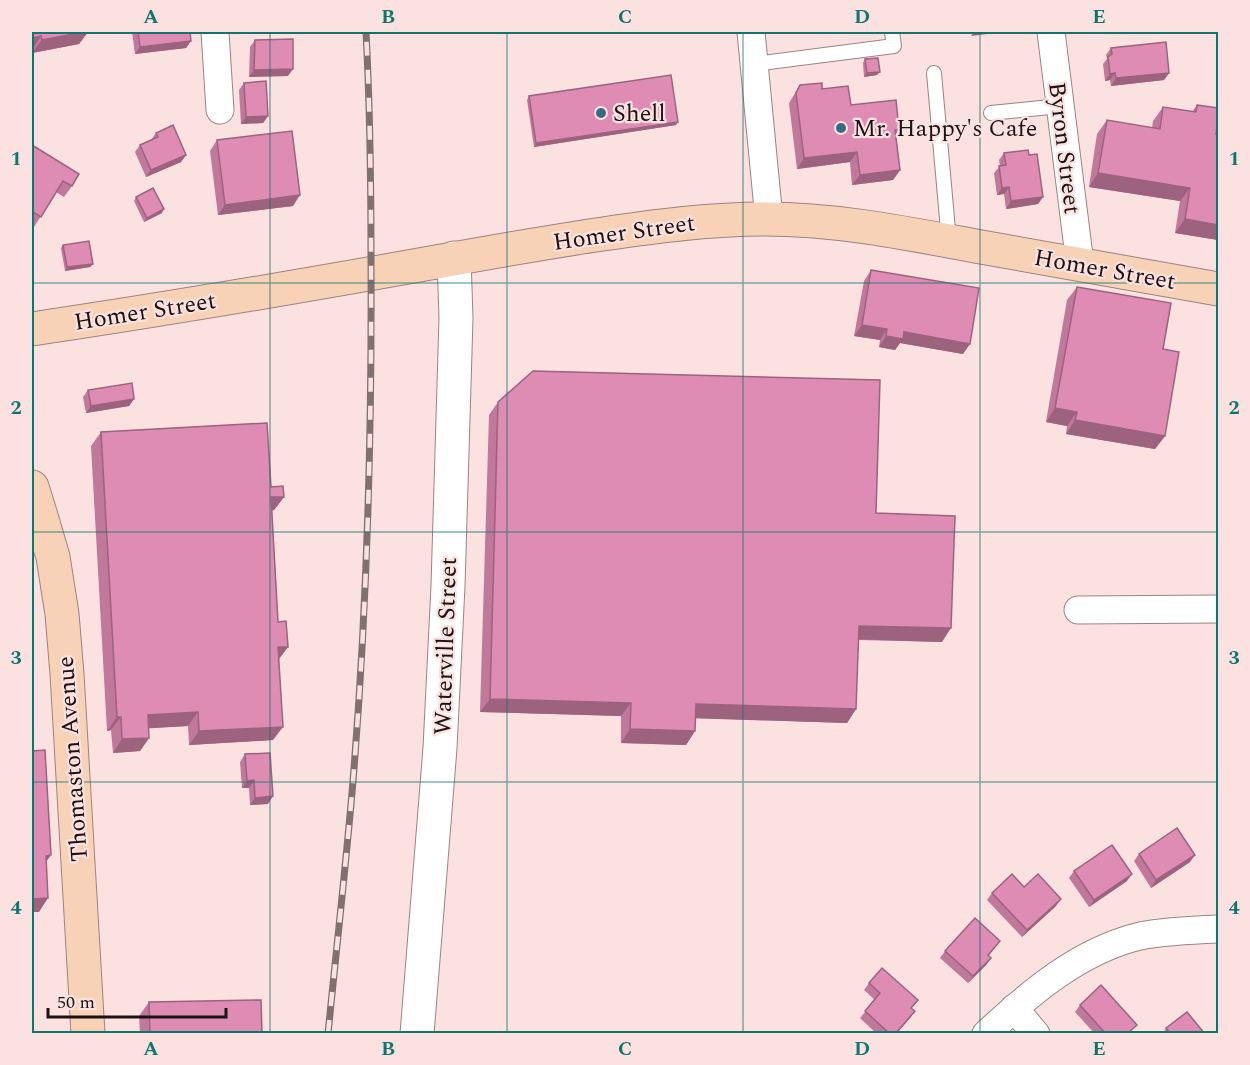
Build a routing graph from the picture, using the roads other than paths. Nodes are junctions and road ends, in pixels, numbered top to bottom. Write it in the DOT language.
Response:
graph roads {
  1 [pos="215,32"];
  2 [pos="751,32"];
  3 [pos="892,32"];
  4 [pos="1051,32"];
  5 [pos="754,64"];
  6 [pos="934,73"];
  7 [pos="1060,106"];
  8 [pos="220,110"];
  9 [pos="991,113"];
  10 [pos="768,219"];
  11 [pos="949,241"];
  12 [pos="454,258"];
  13 [pos="1080,264"];
  14 [pos="1218,289"];
  15 [pos="32,329"];
  16 [pos="32,488"];
  17 [pos="1218,609"];
  18 [pos="1078,610"];
  19 [pos="1218,929"];
  20 [pos="1014,1008"];
  21 [pos="88,1034"];
  22 [pos="417,1034"];
  23 [pos="986,1034"];
  24 [pos="1036,1034"];
  1 -- 8 [label="street"];
  2 -- 5 [label="street"];
  3 -- 5 [label="lane"];
  4 -- 7 [label="street, Byron Street"];
  5 -- 10 [label="street"];
  6 -- 11 [label="lane"];
  7 -- 9 [label="lane"];
  7 -- 13 [label="street, Byron Street"];
  10 -- 11 [label="main road, Homer Street"];
  10 -- 12 [label="main road, Homer Street"];
  11 -- 13 [label="main road, Homer Street"];
  12 -- 15 [label="main road, Homer Street"];
  12 -- 22 [label="street, Waterville Street"];
  13 -- 14 [label="main road, Homer Street"];
  16 -- 21 [label="main road, Thomaston Avenue"];
  17 -- 18 [label="street"];
  19 -- 20 [label="street"];
  20 -- 23 [label="street"];
  20 -- 24 [label="street"];
}
